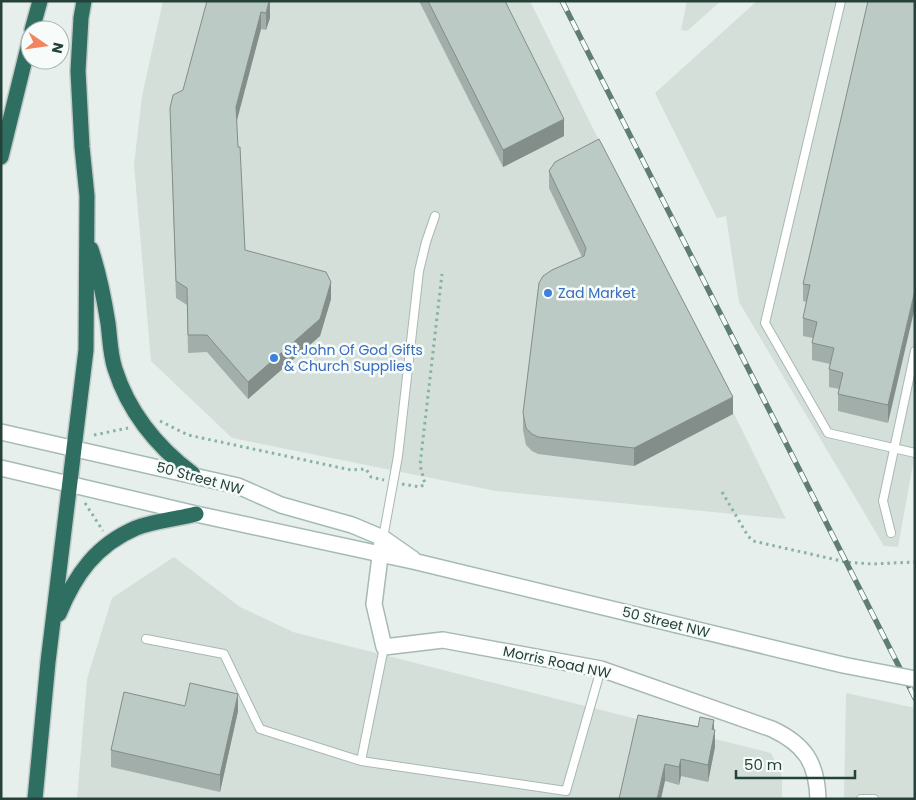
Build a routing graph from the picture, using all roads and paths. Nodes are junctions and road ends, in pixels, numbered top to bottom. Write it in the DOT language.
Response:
graph roads {
  1 [pos="40,1"];
  2 [pos="84,1"];
  3 [pos="842,1"];
  4 [pos="35,20"];
  5 [pos="22,70"];
  6 [pos="1,156"];
  7 [pos="435,216"];
  8 [pos="87,234"];
  9 [pos="442,274"];
  10 [pos="915,351"];
  11 [pos="142,426"];
  12 [pos="1,432"];
  13 [pos="94,435"];
  14 [pos="74,448"];
  15 [pos="893,448"];
  16 [pos="915,453"];
  17 [pos="1,468"];
  18 [pos="193,474"];
  19 [pos="395,482"];
  20 [pos="69,483"];
  21 [pos="722,492"];
  22 [pos="196,514"];
  23 [pos="891,533"];
  24 [pos="383,538"];
  25 [pos="380,554"];
  26 [pos="417,562"];
  27 [pos="915,562"];
  28 [pos="52,634"];
  29 [pos="146,639"];
  30 [pos="384,646"];
  31 [pos="601,669"];
  32 [pos="915,679"];
  33 [pos="361,761"];
  34 [pos="34,799"];
  35 [pos="818,799"];
  36 [pos="861,799"];
  37 [pos="874,799"];
  1 -- 4 [label="highway"];
  2 -- 8 [label="highway"];
  3 -- 15 [label="lane"];
  5 -- 6 [label="highway"];
  7 -- 19 [label="lane"];
  8 -- 11 [label="highway"];
  8 -- 14 [label="highway"];
  9 -- 19 [label="path"];
  10 -- 15 [label="lane"];
  11 -- 13 [label="path"];
  11 -- 18 [label="highway"];
  11 -- 19 [label="path"];
  12 -- 14 [label="main road, 50 Street NW"];
  14 -- 18 [label="main road, 50 Street NW"];
  14 -- 20 [label="highway"];
  15 -- 16 [label="lane"];
  15 -- 23 [label="lane"];
  17 -- 20 [label="main road, 50 Street NW"];
  18 -- 24 [label="main road, 50 Street NW"];
  19 -- 24 [label="lane"];
  20 -- 22 [label="main road, 50 Street NW"];
  20 -- 28 [label="highway"];
  21 -- 27 [label="path"];
  22 -- 25 [label="main road, 50 Street NW"];
  22 -- 28 [label="highway"];
  24 -- 25 [label="main road"];
  24 -- 26 [label="main road, 50 Street NW"];
  25 -- 26 [label="main road, 50 Street NW"];
  25 -- 30 [label="main road"];
  26 -- 32 [label="main road, 50 Street NW, bridge"];
  28 -- 34 [label="highway"];
  29 -- 33 [label="lane"];
  30 -- 31 [label="main road, Morris Road NW"];
  30 -- 33 [label="lane"];
  31 -- 33 [label="lane"];
  31 -- 35 [label="main road, Morris Road NW"];
  36 -- 37 [label="lane"];
}
